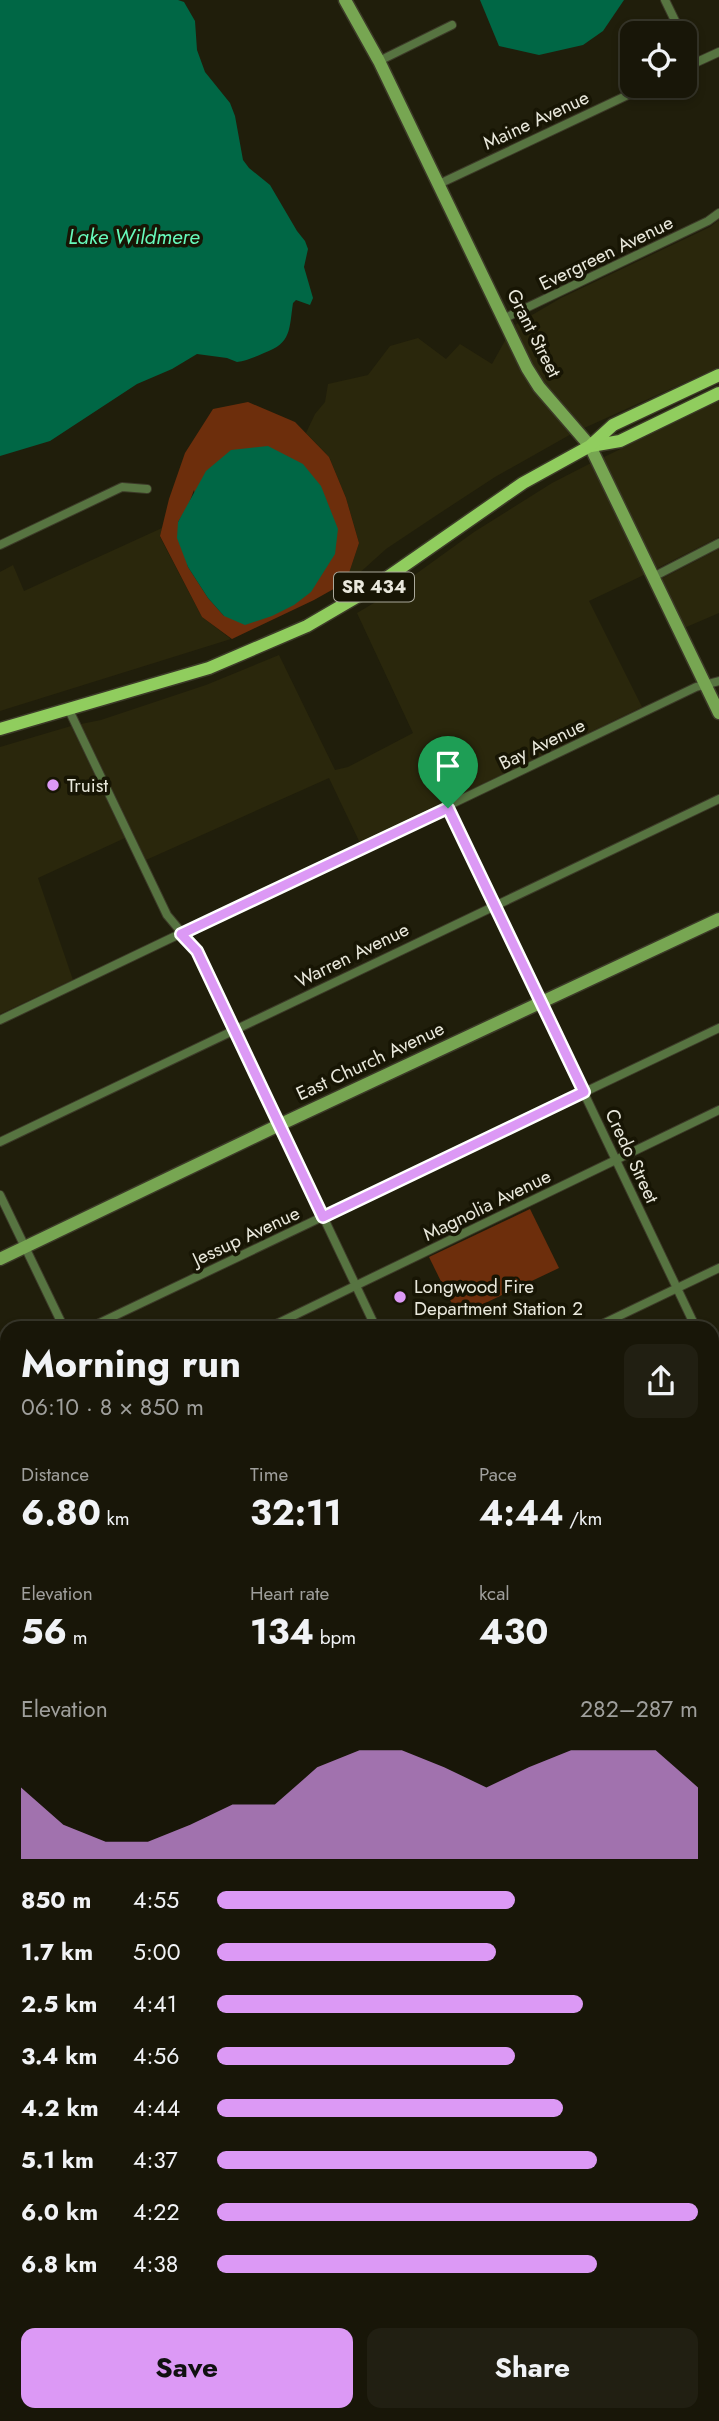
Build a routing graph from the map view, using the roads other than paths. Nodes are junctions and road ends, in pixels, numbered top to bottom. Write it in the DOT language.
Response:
graph roads {
  1 [pos="345,0"];
  2 [pos="665,0"];
  3 [pos="675,21"];
  4 [pos="452,25"];
  5 [pos="719,52"];
  6 [pos="379,61"];
  7 [pos="697,62"];
  8 [pos="622,98"];
  9 [pos="439,184"];
  10 [pos="719,213"];
  11 [pos="505,318"];
  12 [pos="719,375"];
  13 [pos="719,393"];
  14 [pos="590,446"];
  15 [pos="147,489"];
  16 [pos="719,543"];
  17 [pos="0,545"];
  18 [pos="654,576"];
  19 [pos="719,681"];
  20 [pos="706,685"];
  21 [pos="68,708"];
  22 [pos="719,713"];
  23 [pos="0,729"];
  24 [pos="719,799"];
  25 [pos="448,808"];
  26 [pos="493,905"];
  27 [pos="719,919"];
  28 [pos="181,934"];
  29 [pos="541,1003"];
  30 [pos="0,1020"];
  31 [pos="719,1028"];
  32 [pos="234,1029"];
  33 [pos="584,1092"];
  34 [pos="719,1110"];
  35 [pos="279,1125"];
  36 [pos="0,1142"];
  37 [pos="617,1161"];
  38 [pos="0,1195"];
  39 [pos="323,1217"];
  40 [pos="25,1247"];
  41 [pos="0,1259"];
  42 [pos="719,1268"];
  43 [pos="356,1286"];
  44 [pos="677,1288"];
  45 [pos="61,1321"];
  46 [pos="104,1321"];
  47 [pos="283,1321"];
  48 [pos="373,1321"];
  49 [pos="609,1321"];
  50 [pos="693,1321"];
  1 -- 6 [label="street, Grant Street"];
  2 -- 3 [label="street"];
  4 -- 6 [label="street"];
  5 -- 7 [label="street"];
  6 -- 9 [label="street, Grant Street"];
  8 -- 9 [label="street, Maine Avenue"];
  9 -- 11 [label="street, Grant Street"];
  10 -- 11 [label="street, Evergreen Avenue"];
  11 -- 14 [label="street, Grant Street"];
  12 -- 14 [label="main road, SR 434"];
  13 -- 14 [label="main road, SR 434"];
  14 -- 18 [label="street, Grant Street"];
  14 -- 21 [label="main road, SR 434"];
  15 -- 17 [label="street"];
  16 -- 18 [label="street"];
  18 -- 20 [label="street, Grant Street"];
  19 -- 20 [label="street, Bay Avenue"];
  20 -- 22 [label="street, Grant Street"];
  20 -- 25 [label="street, Bay Avenue"];
  21 -- 23 [label="main road, SR 434"];
  21 -- 28 [label="street"];
  24 -- 26 [label="street, Warren Avenue"];
  25 -- 26 [label="street, Credo Street"];
  25 -- 28 [label="street, Bay Avenue"];
  26 -- 29 [label="street, Credo Street"];
  26 -- 32 [label="street, Warren Avenue"];
  27 -- 29 [label="street, East Church Avenue"];
  28 -- 30 [label="street, Bay Avenue"];
  28 -- 32 [label="street"];
  29 -- 33 [label="street, Credo Street"];
  29 -- 35 [label="street, East Church Avenue"];
  31 -- 33 [label="street, Jessup Avenue"];
  32 -- 35 [label="street"];
  32 -- 36 [label="street, Warren Avenue"];
  33 -- 37 [label="street, Credo Street"];
  33 -- 39 [label="street, Jessup Avenue"];
  34 -- 37 [label="street, Magnolia Avenue"];
  35 -- 39 [label="street"];
  35 -- 40 [label="street, East Church Avenue"];
  37 -- 43 [label="street, Magnolia Avenue"];
  37 -- 44 [label="street, Credo Street"];
  38 -- 40 [label="street"];
  39 -- 43 [label="street"];
  39 -- 46 [label="street, Jessup Avenue"];
  40 -- 41 [label="street, East Church Avenue"];
  40 -- 45 [label="street"];
  42 -- 44 [label="street"];
  43 -- 47 [label="street, Magnolia Avenue"];
  43 -- 48 [label="street"];
  44 -- 49 [label="street"];
  44 -- 50 [label="street, Credo Street"];
}
